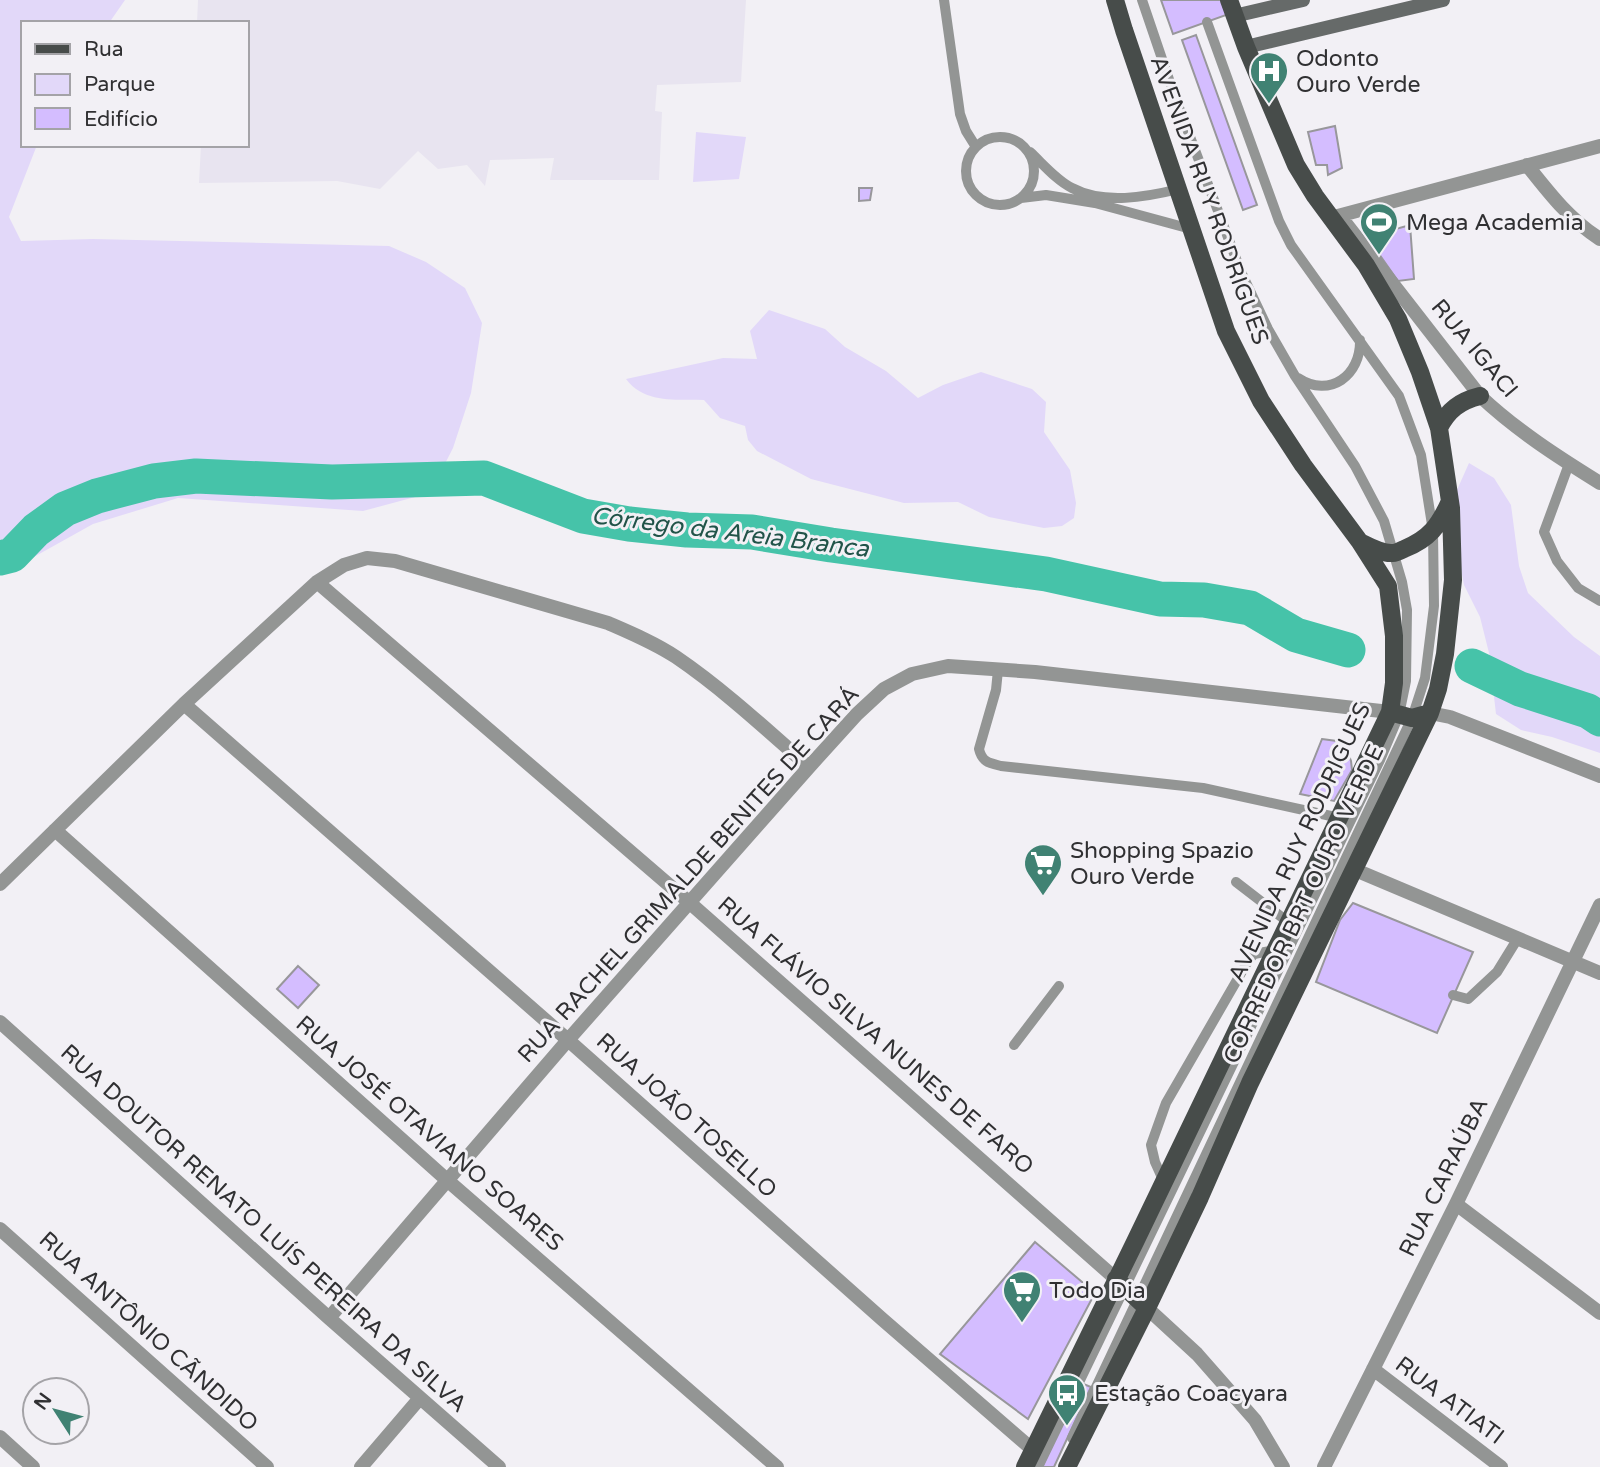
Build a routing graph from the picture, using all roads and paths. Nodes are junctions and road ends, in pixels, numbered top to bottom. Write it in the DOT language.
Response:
graph roads {
  1 [pos="944,0"];
  2 [pos="1115,0"];
  3 [pos="1142,0"];
  4 [pos="1303,0"];
  5 [pos="1443,0"];
  6 [pos="1232,8"];
  7 [pos="1207,22"];
  8 [pos="1246,47"];
  9 [pos="1600,146"];
  10 [pos="976,147"];
  11 [pos="1027,150"];
  12 [pos="1527,165"];
  13 [pos="1179,189"];
  14 [pos="1021,198"];
  15 [pos="1335,216"];
  16 [pos="1191,229"];
  17 [pos="1600,239"];
  18 [pos="1360,340"];
  19 [pos="1295,376"];
  20 [pos="1480,396"];
  21 [pos="1439,428"];
  22 [pos="1569,464"];
  23 [pos="1600,484"];
  24 [pos="1450,501"];
  25 [pos="1433,531"];
  26 [pos="1360,542"];
  27 [pos="1394,553"];
  28 [pos="317,582"];
  29 [pos="1600,601"];
  30 [pos="998,670"];
  31 [pos="184,704"];
  32 [pos="1408,714"];
  33 [pos="809,766"];
  34 [pos="1600,776"];
  35 [pos="1340,818"];
  36 [pos="55,830"];
  37 [pos="1353,869"];
  38 [pos="1236,882"];
  39 [pos="0,884"];
  40 [pos="691,903"];
  41 [pos="1600,905"];
  42 [pos="1288,922"];
  43 [pos="1518,938"];
  44 [pos="1276,950"];
  45 [pos="1573,962"];
  46 [pos="1600,973"];
  47 [pos="1059,986"];
  48 [pos="1453,995"];
  49 [pos="0,1022"];
  50 [pos="568,1040"];
  51 [pos="1014,1045"];
  52 [pos="447,1180"];
  53 [pos="1164,1182"];
  54 [pos="1456,1204"];
  55 [pos="0,1229"];
  56 [pos="1132,1293"];
  57 [pos="1600,1313"];
  58 [pos="328,1318"];
  59 [pos="1373,1369"];
  60 [pos="420,1398"];
  61 [pos="0,1437"];
  62 [pos="1035,1459"];
  63 [pos="33,1467"];
  64 [pos="267,1467"];
  65 [pos="361,1467"];
  66 [pos="499,1467"];
  67 [pos="777,1467"];
  68 [pos="1025,1467"];
  69 [pos="1058,1467"];
  70 [pos="1067,1467"];
  71 [pos="1283,1467"];
  72 [pos="1324,1467"];
  73 [pos="1501,1467"];
  1 -- 10 [label="lane"];
  2 -- 13 [label="main road, AVENIDA RUY RODRIGUES"];
  3 -- 19 [label="lane, CORREDOR BRT OURO VERDE"];
  4 -- 6 [label="main road"];
  5 -- 8 [label="main road"];
  6 -- 8 [label="main road, AVENIDA RUY RODRIGUES"];
  7 -- 18 [label="lane, CORREDOR BRT OURO VERDE"];
  8 -- 15 [label="main road, AVENIDA RUY RODRIGUES"];
  9 -- 12 [label="street"];
  10 -- 11 [label="lane"];
  10 -- 14 [label="lane"];
  11 -- 13 [label="lane"];
  11 -- 14 [label="lane"];
  12 -- 15 [label="street"];
  12 -- 17 [label="street"];
  13 -- 16 [label="main road, AVENIDA RUY RODRIGUES"];
  14 -- 16 [label="lane"];
  15 -- 20 [label="street, RUA IGACI"];
  15 -- 21 [label="main road, AVENIDA RUY RODRIGUES"];
  16 -- 26 [label="main road, AVENIDA RUY RODRIGUES"];
  18 -- 19 [label="lane"];
  18 -- 25 [label="lane, CORREDOR BRT OURO VERDE"];
  19 -- 27 [label="lane, CORREDOR BRT OURO VERDE"];
  20 -- 21 [label="main road"];
  20 -- 22 [label="street, RUA IGACI"];
  21 -- 24 [label="main road, AVENIDA RUY RODRIGUES"];
  22 -- 23 [label="street, RUA IGACI"];
  22 -- 29 [label="lane"];
  24 -- 25 [label="main road"];
  24 -- 32 [label="main road, AVENIDA RUY RODRIGUES"];
  25 -- 27 [label="main road"];
  25 -- 32 [label="lane, CORREDOR BRT OURO VERDE"];
  26 -- 27 [label="main road"];
  26 -- 32 [label="main road, AVENIDA RUY RODRIGUES"];
  27 -- 32 [label="lane, CORREDOR BRT OURO VERDE"];
  28 -- 31 [label="street"];
  28 -- 33 [label="street"];
  28 -- 40 [label="street, RUA FLÁVIO SILVA NUNES DE FARO"];
  30 -- 32 [label="street, RUA RACHEL GRIMALDE BENITES DE CARÁ"];
  30 -- 33 [label="street, RUA RACHEL GRIMALDE BENITES DE CARÁ"];
  30 -- 35 [label="lane"];
  31 -- 36 [label="street"];
  31 -- 50 [label="street, RUA JOÃO TOSELLO"];
  32 -- 34 [label="street, RUA RACHEL GRIMALDE BENITES DE CARÁ"];
  32 -- 35 [label="main road, AVENIDA RUY RODRIGUES"];
  32 -- 37 [label="main road, AVENIDA RUY RODRIGUES"];
  32 -- 56 [label="lane, CORREDOR BRT OURO VERDE"];
  32 -- 56 [label="lane, CORREDOR BRT OURO VERDE"];
  33 -- 40 [label="street, RUA RACHEL GRIMALDE BENITES DE CARÁ"];
  35 -- 42 [label="main road, AVENIDA RUY RODRIGUES"];
  36 -- 39 [label="street"];
  36 -- 52 [label="street, RUA JOSÉ OTAVIANO SOARES"];
  37 -- 43 [label="street"];
  37 -- 56 [label="main road, AVENIDA RUY RODRIGUES"];
  38 -- 42 [label="lane"];
  40 -- 50 [label="street, RUA RACHEL GRIMALDE BENITES DE CARÁ"];
  40 -- 56 [label="street, RUA FLÁVIO SILVA NUNES DE FARO"];
  41 -- 45 [label="street, RUA CARAÚBA"];
  42 -- 44 [label="main road, AVENIDA RUY RODRIGUES"];
  43 -- 45 [label="street"];
  43 -- 48 [label="lane"];
  44 -- 53 [label="main road, AVENIDA RUY RODRIGUES"];
  44 -- 53 [label="lane"];
  45 -- 46 [label="street"];
  45 -- 54 [label="street, RUA CARAÚBA"];
  47 -- 51 [label="lane"];
  49 -- 58 [label="street, RUA DOUTOR RENATO LUÍS PEREIRA DA SILVA"];
  50 -- 52 [label="street, RUA RACHEL GRIMALDE BENITES DE CARÁ"];
  50 -- 62 [label="street, RUA JOÃO TOSELLO"];
  52 -- 58 [label="street, RUA RACHEL GRIMALDE BENITES DE CARÁ"];
  52 -- 67 [label="street, RUA JOSÉ OTAVIANO SOARES"];
  53 -- 56 [label="main road, AVENIDA RUY RODRIGUES"];
  54 -- 57 [label="street"];
  54 -- 59 [label="street, RUA CARAÚBA"];
  55 -- 64 [label="street, RUA ANTÔNIO CÃNDIDO"];
  56 -- 62 [label="main road, AVENIDA RUY RODRIGUES"];
  56 -- 69 [label="lane, CORREDOR BRT OURO VERDE"];
  56 -- 70 [label="main road, AVENIDA RUY RODRIGUES"];
  56 -- 71 [label="street, RUA FLÁVIO SILVA NUNES DE FARO"];
  58 -- 60 [label="street, RUA DOUTOR RENATO LUÍS PEREIRA DA SILVA"];
  59 -- 72 [label="street, RUA CARAÚBA"];
  59 -- 73 [label="street, RUA ATIATI"];
  60 -- 65 [label="street"];
  60 -- 66 [label="street, RUA DOUTOR RENATO LUÍS PEREIRA DA SILVA"];
  61 -- 63 [label="street"];
  62 -- 68 [label="main road, AVENIDA RUY RODRIGUES"];
}
